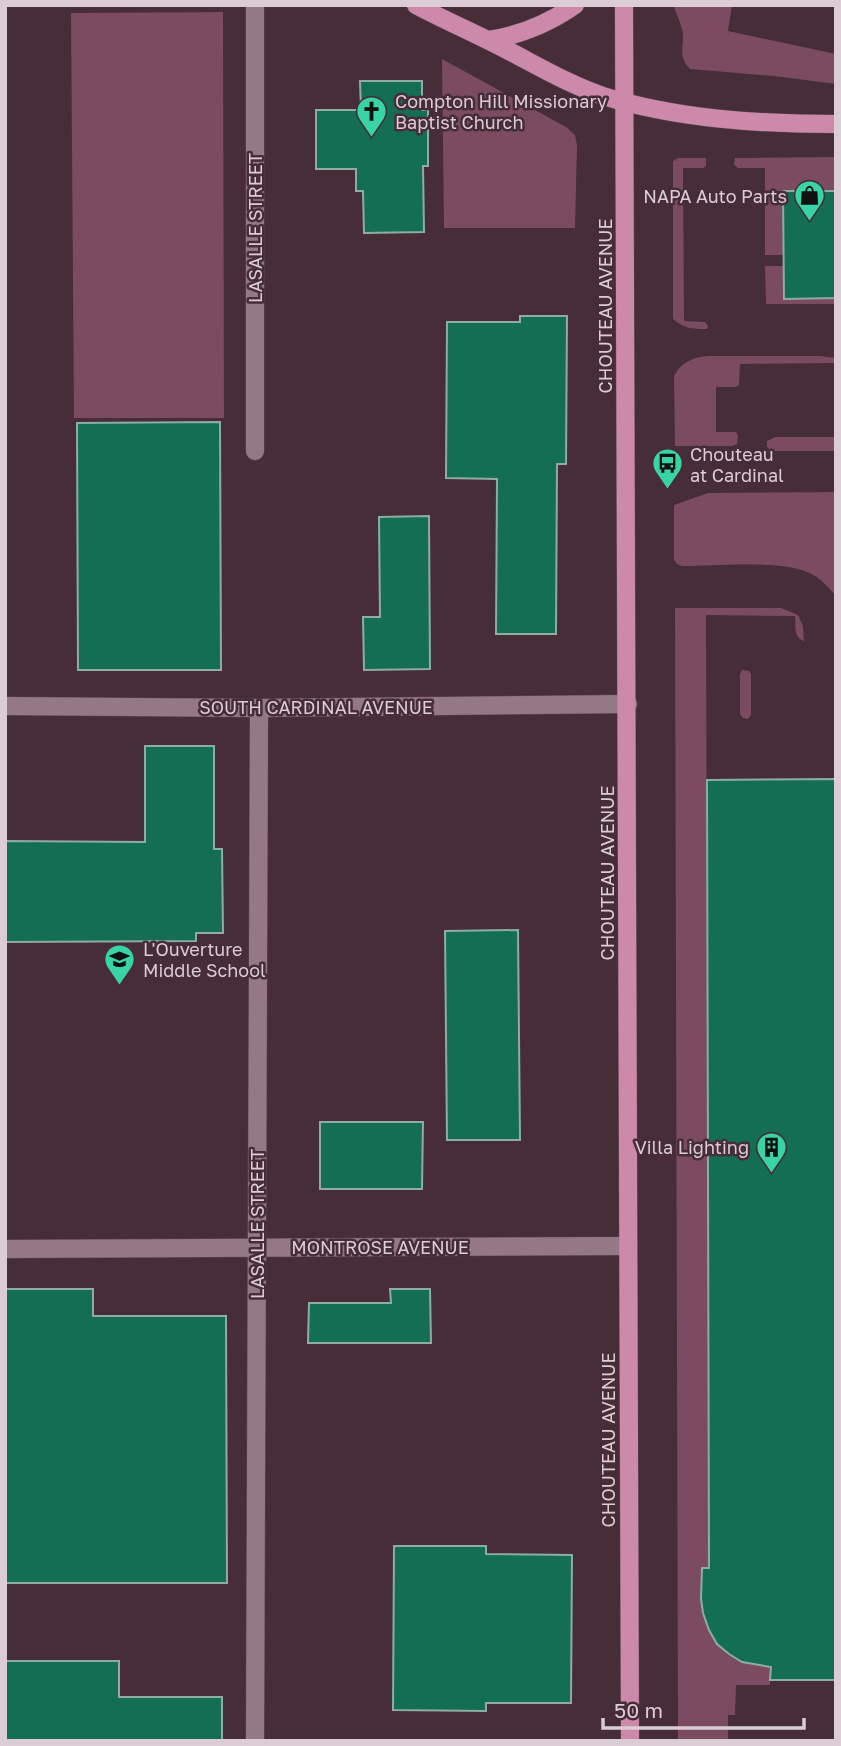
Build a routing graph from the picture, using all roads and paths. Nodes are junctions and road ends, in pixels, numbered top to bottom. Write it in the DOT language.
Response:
graph roads {
  1 [pos="255,5"];
  2 [pos="416,5"];
  3 [pos="575,5"];
  4 [pos="624,5"];
  5 [pos="489,40"];
  6 [pos="625,102"];
  7 [pos="836,124"];
  8 [pos="255,451"];
  9 [pos="628,704"];
  10 [pos="5,706"];
  11 [pos="259,708"];
  12 [pos="628,1246"];
  13 [pos="257,1248"];
  14 [pos="5,1249"];
  15 [pos="256,1741"];
  16 [pos="630,1741"];
  1 -- 8 [label="street, LASALLE STREET"];
  2 -- 5 [label="main road"];
  3 -- 5 [label="main road"];
  4 -- 6 [label="main road, CHOUTEAU AVENUE"];
  5 -- 6 [label="main road"];
  6 -- 7 [label="main road"];
  6 -- 9 [label="main road, CHOUTEAU AVENUE"];
  9 -- 11 [label="street, SOUTH CARDINAL AVENUE"];
  9 -- 12 [label="main road, CHOUTEAU AVENUE"];
  10 -- 11 [label="street, SOUTH CARDINAL AVENUE"];
  11 -- 13 [label="street, LASALLE STREET"];
  12 -- 13 [label="street, MONTROSE AVENUE"];
  12 -- 16 [label="main road, CHOUTEAU AVENUE"];
  13 -- 14 [label="street, MONTROSE AVENUE"];
  13 -- 15 [label="street, LASALLE STREET"];
}
